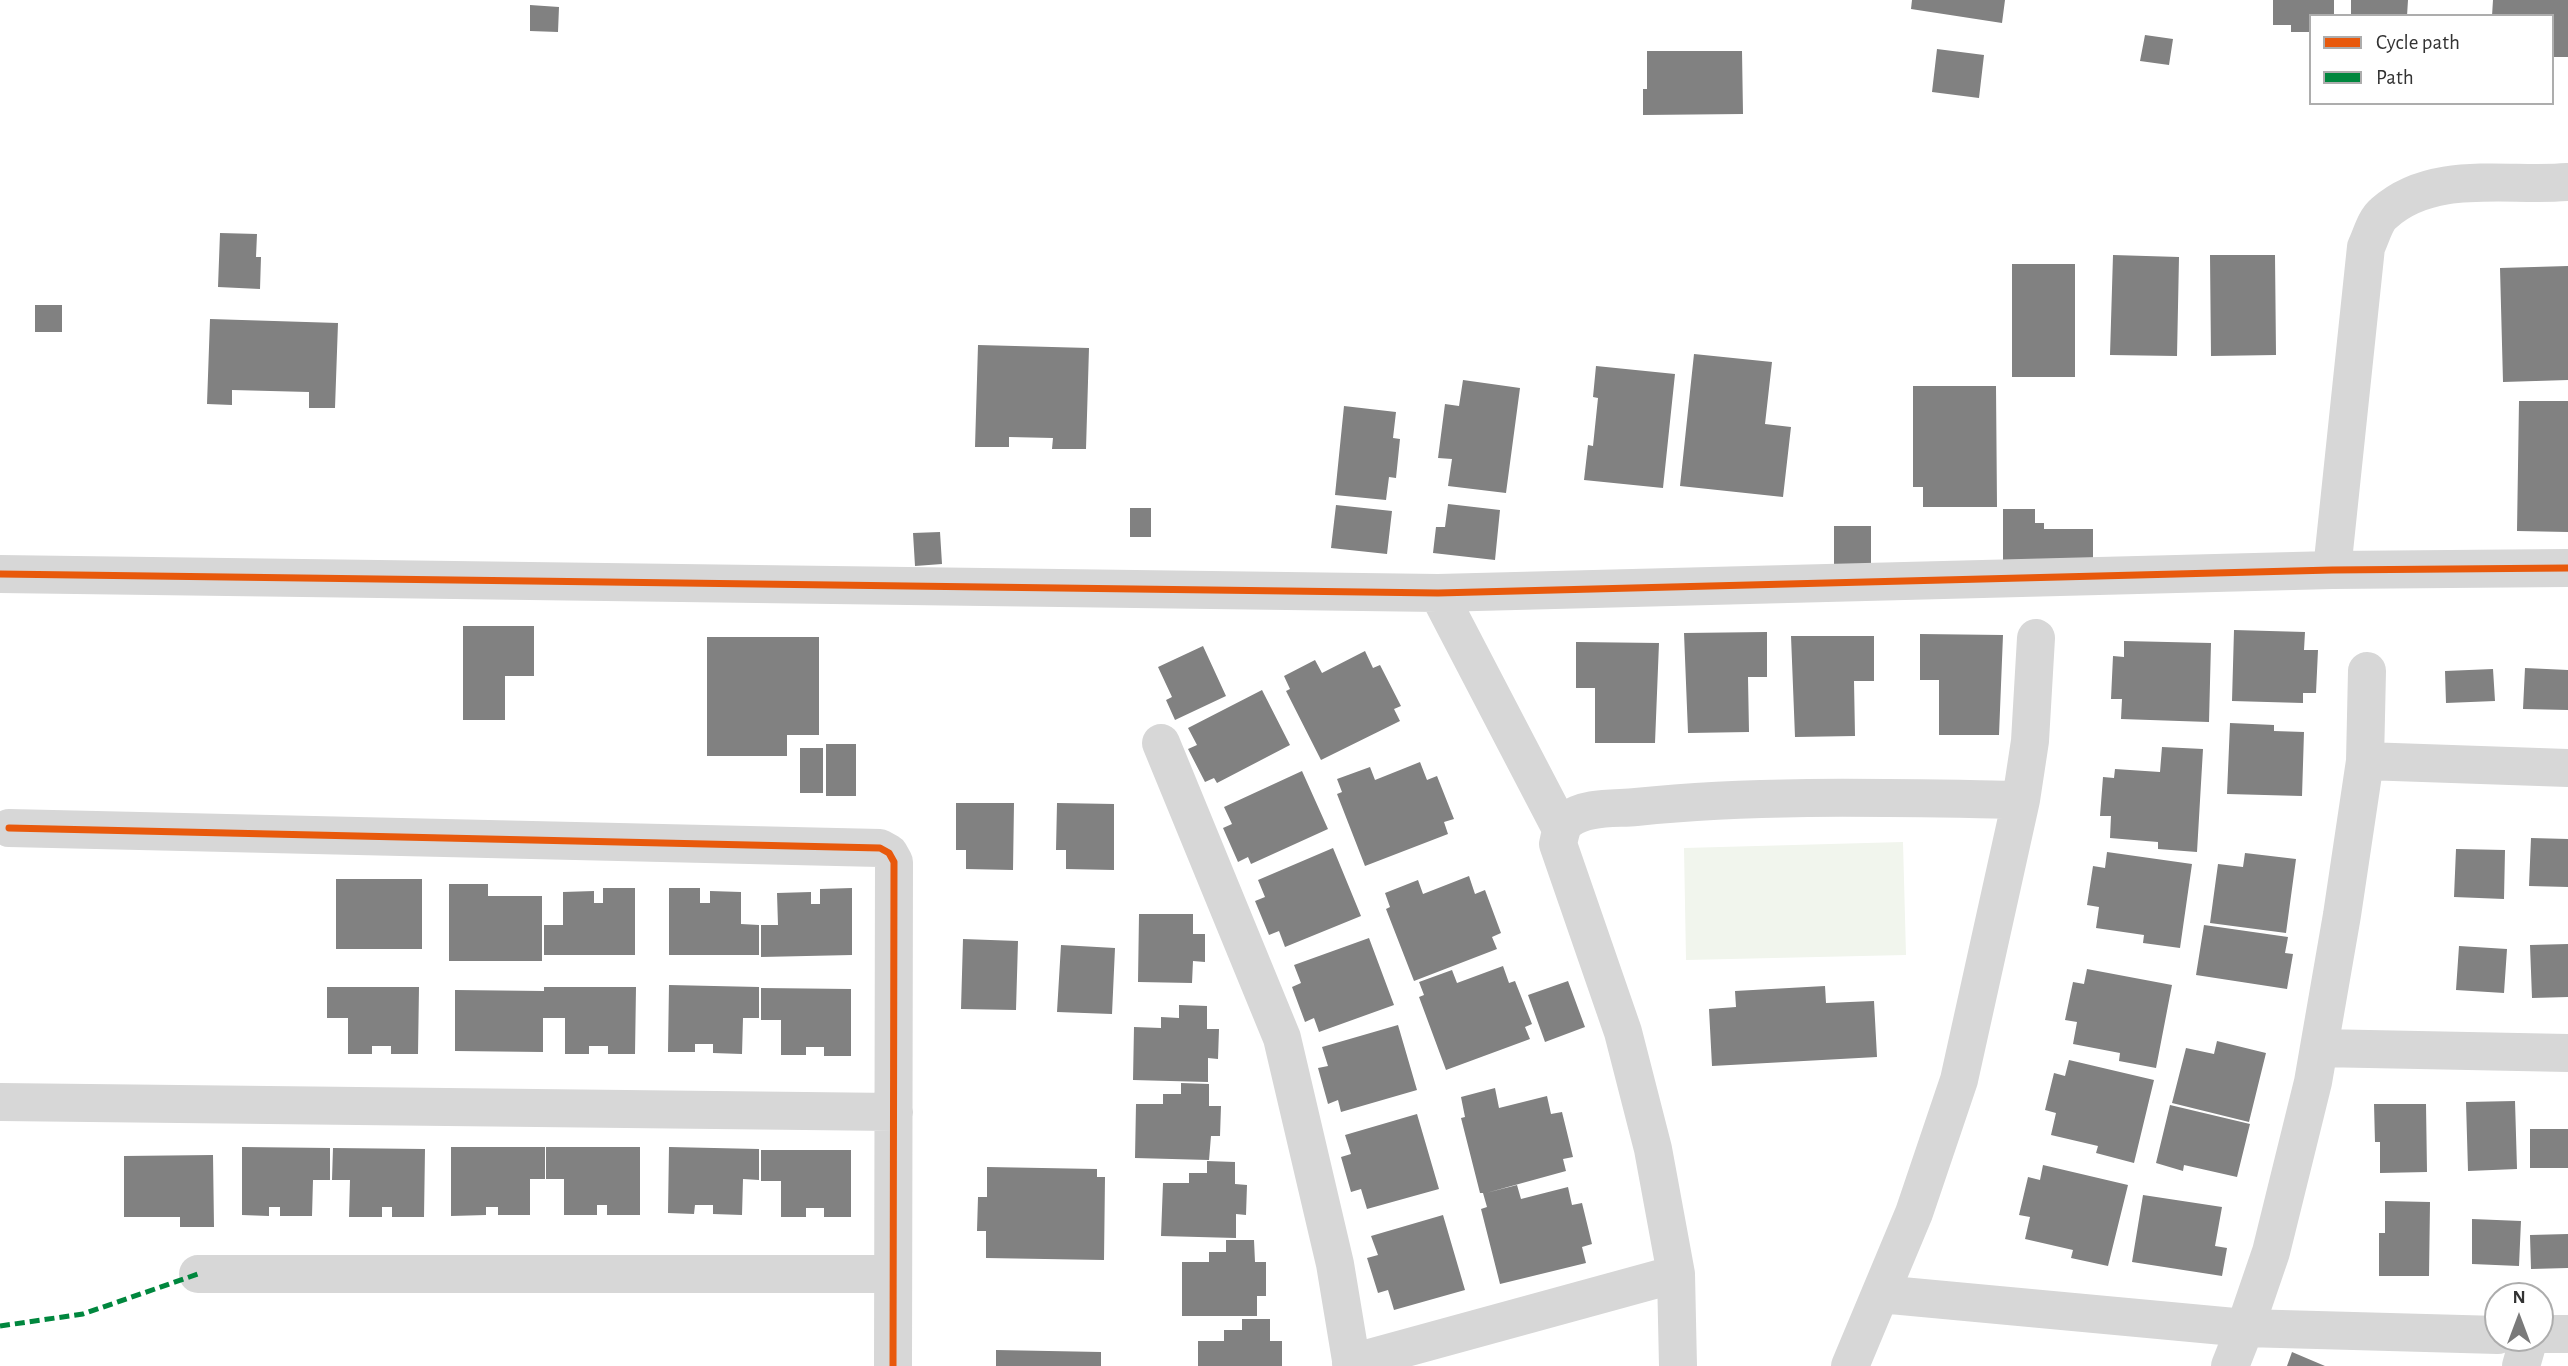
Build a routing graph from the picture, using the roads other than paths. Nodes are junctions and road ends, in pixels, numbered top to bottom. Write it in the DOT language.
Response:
graph roads {
  1 [pos="2568,182"];
  2 [pos="2568,568"];
  3 [pos="2332,570"];
  4 [pos="0,575"];
  5 [pos="1438,593"];
  6 [pos="2036,638"];
  7 [pos="2367,671"];
  8 [pos="1161,743"];
  9 [pos="2365,761"];
  10 [pos="2568,768"];
  11 [pos="2021,800"];
  12 [pos="9,828"];
  13 [pos="1561,829"];
  14 [pos="2319,1048"];
  15 [pos="2568,1053"];
  16 [pos="0,1102"];
  17 [pos="894,1112"];
  18 [pos="198,1274"];
  19 [pos="891,1274"];
  20 [pos="1675,1274"];
  21 [pos="1880,1294"];
  22 [pos="2245,1328"];
  23 [pos="2484,1335"];
  24 [pos="1352,1364"];
  25 [pos="893,1366"];
  26 [pos="1678,1366"];
  27 [pos="1850,1366"];
  28 [pos="2230,1366"];
  1 -- 3 [label="street"];
  2 -- 3 [label="street"];
  3 -- 5 [label="street"];
  4 -- 5 [label="street"];
  5 -- 13 [label="street"];
  6 -- 11 [label="street"];
  7 -- 9 [label="street"];
  8 -- 24 [label="street"];
  9 -- 10 [label="street"];
  9 -- 14 [label="street"];
  11 -- 13 [label="street"];
  11 -- 21 [label="street"];
  12 -- 17 [label="street"];
  13 -- 20 [label="street"];
  14 -- 15 [label="street"];
  14 -- 22 [label="street"];
  16 -- 17 [label="street"];
  17 -- 19 [label="street"];
  18 -- 19 [label="street"];
  19 -- 25 [label="street"];
  20 -- 24 [label="street"];
  20 -- 26 [label="street"];
  21 -- 22 [label="street"];
  21 -- 27 [label="street"];
  22 -- 23 [label="street"];
  22 -- 28 [label="street"];
}
